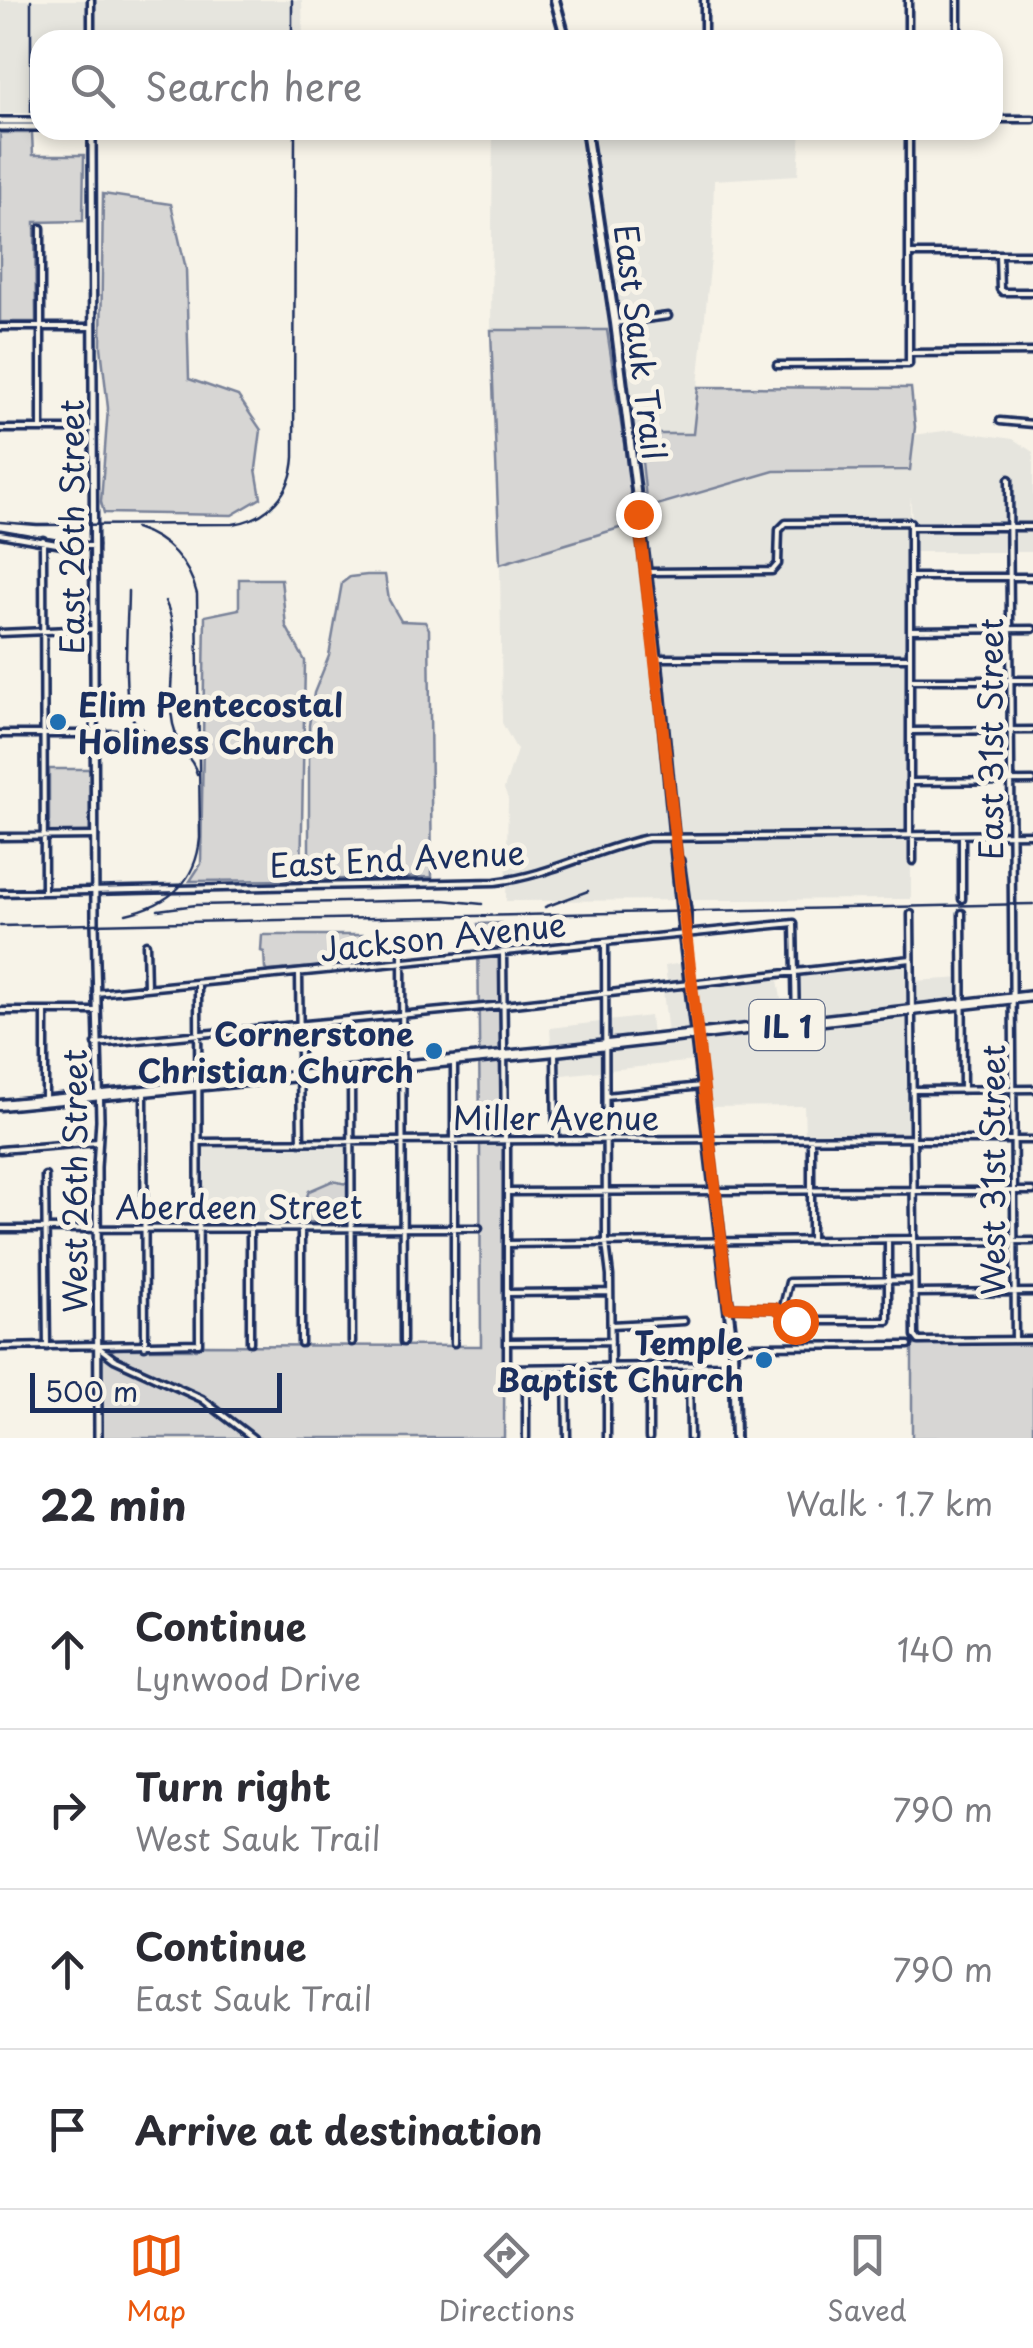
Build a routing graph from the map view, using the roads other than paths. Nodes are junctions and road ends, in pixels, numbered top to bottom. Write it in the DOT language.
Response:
graph roads {
  1 [pos="91,0"];
  2 [pos="555,0"];
  3 [pos="704,0"];
  4 [pos="908,0"];
  5 [pos="958,0"];
  6 [pos="91,30"];
  7 [pos="563,30"];
  8 [pos="704,30"];
  9 [pos="908,30"];
  10 [pos="958,30"];
  11 [pos="1003,119"];
  12 [pos="1033,119"];
  13 [pos="0,124"];
  14 [pos="30,124"];
  15 [pos="92,140"];
  16 [pos="588,140"];
  17 [pos="909,140"];
  18 [pos="41,228"];
  19 [pos="909,254"];
  20 [pos="999,254"];
  21 [pos="1033,254"];
  22 [pos="1033,292"];
  23 [pos="668,316"];
  24 [pos="615,323"];
  25 [pos="0,327"];
  26 [pos="92,327"];
  27 [pos="41,328"];
  28 [pos="1033,352"];
  29 [pos="909,353"];
  30 [pos="777,364"];
  31 [pos="1000,421"];
  32 [pos="1033,424"];
  33 [pos="92,428"];
  34 [pos="0,429"];
  35 [pos="42,429"];
  36 [pos="1010,479"];
  37 [pos="910,525"];
  38 [pos="1011,527"];
  39 [pos="1033,527"];
  40 [pos="0,534"];
  41 [pos="43,540"];
  42 [pos="94,546"];
  43 [pos="646,572"];
  44 [pos="910,577"];
  45 [pos="1012,577"];
  46 [pos="1033,577"];
  47 [pos="1033,629"];
  48 [pos="94,630"];
  49 [pos="910,630"];
  50 [pos="1012,630"];
  51 [pos="43,632"];
  52 [pos="0,633"];
  53 [pos="657,658"];
  54 [pos="910,658"];
  55 [pos="910,680"];
  56 [pos="1012,680"];
  57 [pos="1033,680"];
  58 [pos="911,730"];
  59 [pos="1013,730"];
  60 [pos="1033,730"];
  61 [pos="0,734"];
  62 [pos="44,734"];
  63 [pos="94,734"];
  64 [pos="138,734"];
  65 [pos="1013,781"];
  66 [pos="1033,781"];
  67 [pos="911,782"];
  68 [pos="962,834"];
  69 [pos="1013,834"];
  70 [pos="1033,834"];
  71 [pos="912,835"];
  72 [pos="44,836"];
  73 [pos="95,836"];
  74 [pos="0,837"];
  75 [pos="676,838"];
  76 [pos="913,861"];
  77 [pos="95,891"];
  78 [pos="0,892"];
  79 [pos="44,892"];
  80 [pos="962,899"];
  81 [pos="962,913"];
  82 [pos="911,914"];
  83 [pos="95,923"];
  84 [pos="686,934"];
  85 [pos="402,937"];
  86 [pos="606,942"];
  87 [pos="146,944"];
  88 [pos="503,954"];
  89 [pos="911,959"];
  90 [pos="401,964"];
  91 [pos="796,973"];
  92 [pos="299,974"];
  93 [pos="198,983"];
  94 [pos="691,984"];
  95 [pos="147,988"];
  96 [pos="96,993"];
  97 [pos="605,993"];
  98 [pos="1033,996"];
  99 [pos="1013,999"];
  100 [pos="962,1004"];
  101 [pos="504,1005"];
  102 [pos="912,1010"];
  103 [pos="0,1011"];
  104 [pos="44,1011"];
  105 [pos="96,1012"];
  106 [pos="402,1014"];
  107 [pos="300,1024"];
  108 [pos="796,1024"];
  109 [pos="198,1034"];
  110 [pos="696,1034"];
  111 [pos="96,1044"];
  112 [pos="606,1044"];
  113 [pos="554,1051"];
  114 [pos="504,1056"];
  115 [pos="454,1060"];
  116 [pos="402,1065"];
  117 [pos="351,1071"];
  118 [pos="300,1076"];
  119 [pos="199,1085"];
  120 [pos="702,1086"];
  121 [pos="1014,1089"];
  122 [pos="1033,1089"];
  123 [pos="912,1090"];
  124 [pos="963,1090"];
  125 [pos="144,1091"];
  126 [pos="99,1096"];
  127 [pos="606,1096"];
  128 [pos="45,1100"];
  129 [pos="0,1105"];
  130 [pos="709,1139"];
  131 [pos="811,1139"];
  132 [pos="912,1139"];
  133 [pos="454,1140"];
  134 [pos="506,1140"];
  135 [pos="606,1140"];
  136 [pos="1014,1140"];
  137 [pos="1033,1140"];
  138 [pos="351,1141"];
  139 [pos="402,1141"];
  140 [pos="556,1141"];
  141 [pos="98,1142"];
  142 [pos="199,1142"];
  143 [pos="301,1142"];
  144 [pos="0,1150"];
  145 [pos="45,1176"];
  146 [pos="715,1190"];
  147 [pos="811,1190"];
  148 [pos="913,1190"];
  149 [pos="1014,1191"];
  150 [pos="1033,1191"];
  151 [pos="507,1192"];
  152 [pos="606,1192"];
  153 [pos="97,1228"];
  154 [pos="145,1228"];
  155 [pos="199,1228"];
  156 [pos="250,1228"];
  157 [pos="301,1228"];
  158 [pos="352,1228"];
  159 [pos="403,1228"];
  160 [pos="454,1228"];
  161 [pos="479,1228"];
  162 [pos="0,1229"];
  163 [pos="46,1229"];
  164 [pos="811,1240"];
  165 [pos="888,1240"];
  166 [pos="913,1241"];
  167 [pos="1033,1241"];
  168 [pos="720,1242"];
  169 [pos="1015,1242"];
  170 [pos="606,1243"];
  171 [pos="507,1244"];
  172 [pos="888,1280"];
  173 [pos="914,1280"];
  174 [pos="610,1292"];
  175 [pos="914,1292"];
  176 [pos="1015,1292"];
  177 [pos="1033,1292"];
  178 [pos="507,1293"];
  179 [pos="729,1307"];
  180 [pos="782,1311"];
  181 [pos="684,1321"];
  182 [pos="611,1324"];
  183 [pos="1016,1340"];
  184 [pos="1033,1340"];
  185 [pos="610,1341"];
  186 [pos="250,1342"];
  187 [pos="352,1342"];
  188 [pos="403,1342"];
  189 [pos="507,1342"];
  190 [pos="300,1343"];
  191 [pos="454,1343"];
  192 [pos="909,1345"];
  193 [pos="47,1346"];
  194 [pos="97,1346"];
  195 [pos="145,1346"];
  196 [pos="734,1346"];
  197 [pos="0,1347"];
  198 [pos="734,1365"];
  199 [pos="649,1366"];
  200 [pos="689,1366"];
  201 [pos="566,1367"];
  202 [pos="609,1367"];
  203 [pos="526,1368"];
  204 [pos="98,1438"];
  205 [pos="253,1438"];
  206 [pos="526,1438"];
  207 [pos="567,1438"];
  208 [pos="608,1438"];
  209 [pos="649,1438"];
  210 [pos="690,1438"];
  211 [pos="735,1438"];
  1 -- 6 [label="street"];
  2 -- 7 [label="main road"];
  3 -- 8 [label="street"];
  4 -- 9 [label="street"];
  5 -- 10 [label="street"];
  11 -- 12 [label="street"];
  13 -- 14 [label="street"];
  15 -- 26 [label="street, East 26th Street"];
  16 -- 24 [label="main road, East Sauk Trail"];
  17 -- 19 [label="street"];
  18 -- 27 [label="street"];
  19 -- 20 [label="street"];
  19 -- 29 [label="street"];
  20 -- 21 [label="street"];
  20 -- 22 [label="street"];
  23 -- 24 [label="street"];
  24 -- 43 [label="main road, East Sauk Trail"];
  25 -- 27 [label="street"];
  26 -- 27 [label="street"];
  26 -- 33 [label="street, East 26th Street"];
  27 -- 35 [label="street"];
  28 -- 29 [label="street"];
  29 -- 30 [label="street"];
  31 -- 32 [label="street"];
  33 -- 35 [label="street"];
  33 -- 42 [label="street, East 26th Street"];
  34 -- 35 [label="street"];
  36 -- 38 [label="street, East 31st Street"];
  37 -- 38 [label="street"];
  37 -- 43 [label="street"];
  37 -- 44 [label="street"];
  38 -- 39 [label="street"];
  38 -- 45 [label="street, East 31st Street"];
  40 -- 41 [label="street"];
  41 -- 42 [label="street"];
  41 -- 51 [label="street"];
  42 -- 48 [label="street, East 26th Street"];
  43 -- 53 [label="main road, East Sauk Trail"];
  44 -- 45 [label="street"];
  44 -- 49 [label="street"];
  45 -- 46 [label="street"];
  45 -- 50 [label="street, East 31st Street"];
  47 -- 50 [label="street"];
  48 -- 51 [label="street"];
  48 -- 63 [label="street, East 26th Street"];
  49 -- 50 [label="street"];
  49 -- 54 [label="street"];
  50 -- 56 [label="street, East 31st Street"];
  51 -- 52 [label="street"];
  51 -- 62 [label="street"];
  53 -- 54 [label="street"];
  53 -- 75 [label="main road, East Sauk Trail"];
  54 -- 55 [label="street"];
  55 -- 56 [label="street"];
  55 -- 58 [label="street"];
  56 -- 57 [label="street"];
  56 -- 59 [label="street, East 31st Street"];
  58 -- 59 [label="street"];
  58 -- 67 [label="street"];
  59 -- 60 [label="street"];
  59 -- 65 [label="street, East 31st Street"];
  61 -- 62 [label="street"];
  62 -- 63 [label="street"];
  62 -- 72 [label="street"];
  63 -- 64 [label="street"];
  63 -- 73 [label="street, East 26th Street"];
  65 -- 66 [label="street"];
  65 -- 67 [label="street"];
  65 -- 69 [label="street, East 31st Street"];
  67 -- 71 [label="street"];
  68 -- 69 [label="street, East End Avenue"];
  68 -- 71 [label="street, East End Avenue"];
  68 -- 80 [label="street"];
  69 -- 70 [label="street, East End Avenue"];
  69 -- 99 [label="street, East 31st Street"];
  71 -- 75 [label="street, East End Avenue"];
  71 -- 76 [label="street"];
  72 -- 73 [label="street"];
  72 -- 74 [label="street"];
  72 -- 79 [label="street"];
  73 -- 77 [label="street, East 26th Street"];
  75 -- 77 [label="street, East End Avenue"];
  75 -- 84 [label="main road, East Sauk Trail"];
  77 -- 79 [label="street, East End Avenue"];
  77 -- 83 [label="street, East 26th Street"];
  78 -- 79 [label="street, East End Avenue"];
  81 -- 100 [label="street"];
  82 -- 89 [label="street"];
  83 -- 96 [label="street, West 26th Street"];
  84 -- 86 [label="street, Jackson Avenue"];
  84 -- 91 [label="street, Jackson Avenue"];
  84 -- 94 [label="main road, East Sauk Trail"];
  85 -- 90 [label="street"];
  86 -- 88 [label="street, Jackson Avenue"];
  86 -- 97 [label="street"];
  87 -- 95 [label="street"];
  88 -- 90 [label="street, Jackson Avenue"];
  88 -- 101 [label="street"];
  89 -- 91 [label="street"];
  89 -- 102 [label="street"];
  90 -- 92 [label="street, Jackson Avenue"];
  90 -- 106 [label="street"];
  91 -- 94 [label="street"];
  91 -- 108 [label="street"];
  92 -- 93 [label="street, Jackson Avenue"];
  92 -- 107 [label="street"];
  93 -- 95 [label="street, Jackson Avenue"];
  93 -- 109 [label="street"];
  94 -- 97 [label="street"];
  94 -- 110 [label="main road, East Sauk Trail"];
  95 -- 96 [label="street, Jackson Avenue"];
  96 -- 105 [label="street, West 26th Street"];
  97 -- 101 [label="street"];
  97 -- 112 [label="street"];
  98 -- 99 [label="main road, IL 1"];
  99 -- 100 [label="main road, IL 1"];
  99 -- 121 [label="street, West 31st Street"];
  100 -- 102 [label="main road, IL 1"];
  100 -- 124 [label="street"];
  101 -- 106 [label="street"];
  101 -- 114 [label="street"];
  102 -- 108 [label="main road, IL 1"];
  102 -- 123 [label="street"];
  103 -- 104 [label="street"];
  104 -- 105 [label="street"];
  104 -- 128 [label="street"];
  105 -- 111 [label="street, West 26th Street"];
  106 -- 107 [label="street"];
  106 -- 116 [label="street"];
  107 -- 109 [label="street"];
  107 -- 118 [label="street"];
  108 -- 110 [label="main road, IL 1"];
  109 -- 111 [label="street"];
  109 -- 119 [label="street"];
  110 -- 112 [label="main road, IL 1"];
  110 -- 120 [label="main road, East Sauk Trail"];
  111 -- 126 [label="street, West 26th Street"];
  112 -- 113 [label="main road, IL 1"];
  112 -- 127 [label="street"];
  113 -- 114 [label="main road, IL 1"];
  113 -- 140 [label="street"];
  114 -- 115 [label="main road, IL 1"];
  114 -- 134 [label="street"];
  115 -- 116 [label="main road, IL 1"];
  115 -- 133 [label="street"];
  116 -- 117 [label="main road, IL 1"];
  116 -- 139 [label="street"];
  117 -- 118 [label="main road, IL 1"];
  117 -- 138 [label="street"];
  118 -- 119 [label="main road, IL 1"];
  118 -- 143 [label="street"];
  119 -- 125 [label="main road, IL 1"];
  119 -- 142 [label="street"];
  120 -- 127 [label="street"];
  120 -- 130 [label="main road, East Sauk Trail"];
  121 -- 122 [label="street"];
  121 -- 124 [label="street"];
  121 -- 136 [label="street, West 31st Street"];
  123 -- 124 [label="street"];
  123 -- 132 [label="street"];
  125 -- 126 [label="main road, IL 1"];
  125 -- 154 [label="street"];
  126 -- 128 [label="main road, IL 1"];
  126 -- 141 [label="street, West 26th Street"];
  127 -- 135 [label="street"];
  128 -- 129 [label="main road, IL 1"];
  130 -- 131 [label="street, Miller Avenue"];
  130 -- 135 [label="street, Miller Avenue"];
  130 -- 146 [label="main road, East Sauk Trail"];
  131 -- 132 [label="street, Miller Avenue"];
  131 -- 147 [label="street"];
  132 -- 136 [label="street, Miller Avenue"];
  132 -- 148 [label="street"];
  133 -- 134 [label="street, Miller Avenue"];
  133 -- 139 [label="street, Miller Avenue"];
  133 -- 160 [label="street"];
  134 -- 140 [label="street, Miller Avenue"];
  134 -- 151 [label="street"];
  135 -- 140 [label="street, Miller Avenue"];
  135 -- 152 [label="street"];
  136 -- 137 [label="street, Miller Avenue"];
  136 -- 149 [label="street, West 31st Street"];
  138 -- 139 [label="street, Miller Avenue"];
  138 -- 143 [label="street, Miller Avenue"];
  138 -- 158 [label="street"];
  139 -- 159 [label="street"];
  141 -- 144 [label="street"];
  141 -- 153 [label="street, West 26th Street"];
  142 -- 143 [label="street, Miller Avenue"];
  142 -- 155 [label="street"];
  145 -- 163 [label="street"];
  146 -- 147 [label="street"];
  146 -- 152 [label="street"];
  146 -- 168 [label="main road, East Sauk Trail"];
  147 -- 148 [label="street"];
  147 -- 164 [label="street"];
  148 -- 149 [label="street"];
  148 -- 166 [label="street"];
  149 -- 150 [label="street"];
  149 -- 169 [label="street, West 31st Street"];
  151 -- 152 [label="street"];
  151 -- 171 [label="street"];
  152 -- 170 [label="street"];
  153 -- 154 [label="street, Aberdeen Street"];
  153 -- 163 [label="street, Aberdeen Street"];
  153 -- 194 [label="street, West 26th Street"];
  154 -- 155 [label="street, Aberdeen Street"];
  154 -- 195 [label="street"];
  155 -- 156 [label="street, Aberdeen Street"];
  155 -- 195 [label="street"];
  156 -- 157 [label="street, Aberdeen Street"];
  156 -- 186 [label="street"];
  157 -- 158 [label="street, Aberdeen Street"];
  157 -- 190 [label="street"];
  158 -- 159 [label="street, Aberdeen Street"];
  158 -- 187 [label="street"];
  159 -- 160 [label="street, Aberdeen Street"];
  159 -- 188 [label="street"];
  160 -- 161 [label="street, Aberdeen Street"];
  160 -- 191 [label="street"];
  162 -- 163 [label="street, Aberdeen Street"];
  163 -- 193 [label="street"];
  164 -- 165 [label="street"];
  164 -- 168 [label="street"];
  165 -- 166 [label="street"];
  165 -- 172 [label="street"];
  166 -- 169 [label="street"];
  166 -- 173 [label="street"];
  167 -- 169 [label="street"];
  168 -- 170 [label="street"];
  168 -- 179 [label="main road, East Sauk Trail"];
  169 -- 176 [label="street, West 31st Street"];
  170 -- 171 [label="street"];
  170 -- 174 [label="street"];
  171 -- 178 [label="street"];
  172 -- 173 [label="street"];
  172 -- 180 [label="street"];
  172 -- 180 [label="street"];
  173 -- 175 [label="street"];
  174 -- 178 [label="street"];
  174 -- 182 [label="street"];
  175 -- 176 [label="street"];
  175 -- 183 [label="street"];
  176 -- 177 [label="street"];
  176 -- 183 [label="street, West 31st Street"];
  178 -- 189 [label="street"];
  179 -- 180 [label="street"];
  179 -- 196 [label="main road, East Sauk Trail"];
  181 -- 182 [label="street"];
  182 -- 185 [label="street"];
  183 -- 184 [label="street"];
  185 -- 189 [label="street"];
  185 -- 202 [label="street"];
  189 -- 203 [label="street"];
  192 -- 196 [label="street"];
  193 -- 194 [label="street"];
  193 -- 197 [label="street"];
  194 -- 195 [label="street"];
  194 -- 204 [label="street, West 26th Street"];
  194 -- 205 [label="street"];
  196 -- 198 [label="main road, East Sauk Trail"];
  198 -- 200 [label="street"];
  198 -- 211 [label="main road, East Sauk Trail"];
  199 -- 200 [label="street"];
  199 -- 202 [label="street"];
  199 -- 209 [label="street"];
  200 -- 210 [label="street"];
  201 -- 202 [label="street"];
  201 -- 203 [label="street"];
  201 -- 207 [label="street"];
  202 -- 208 [label="street"];
  203 -- 206 [label="street"];
}
